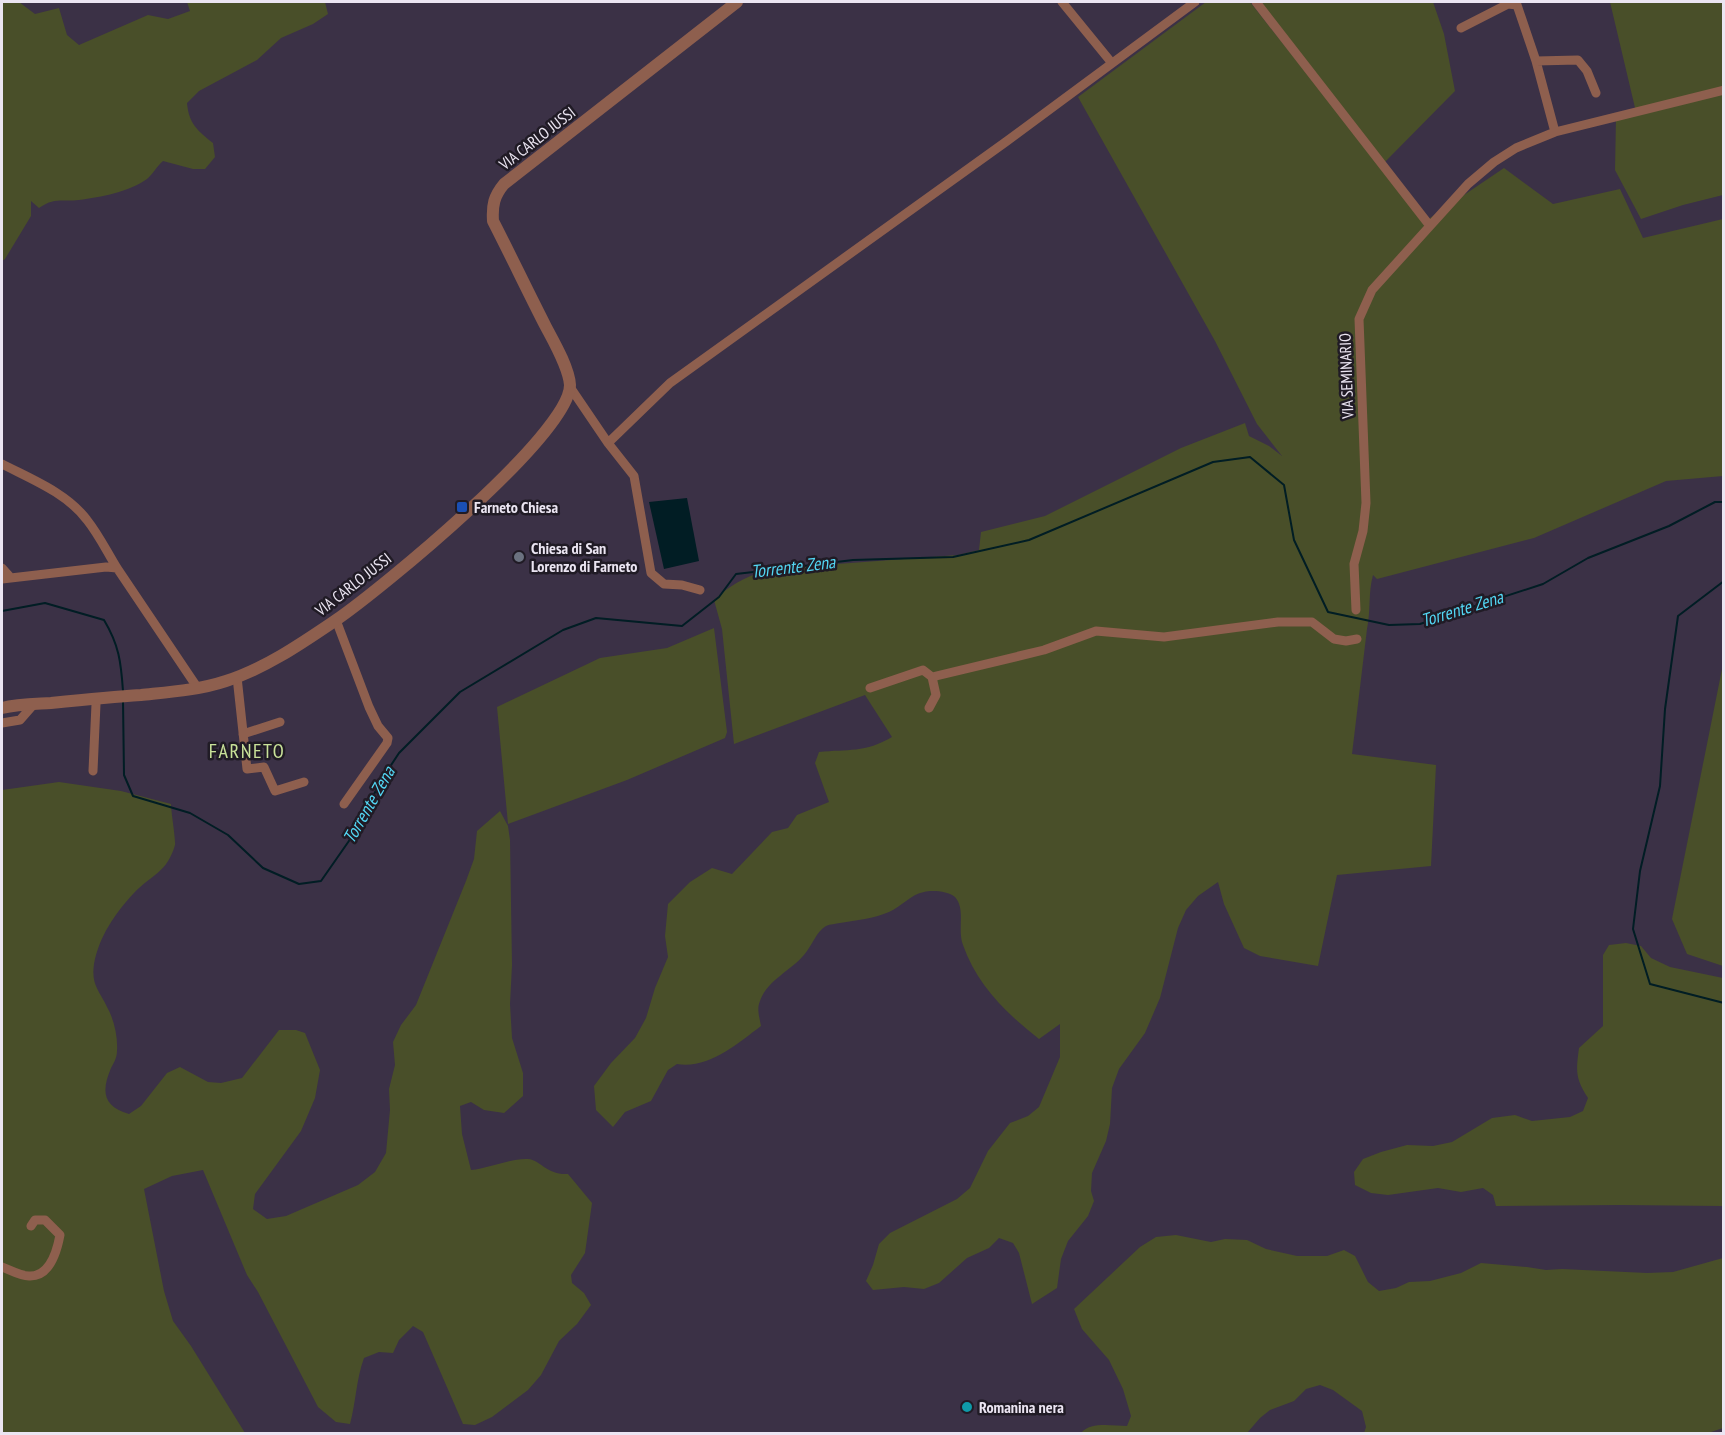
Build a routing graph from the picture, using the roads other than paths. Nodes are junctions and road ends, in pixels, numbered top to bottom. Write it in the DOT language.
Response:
graph roads {
  1 [pos="737,2"];
  2 [pos="1062,2"];
  3 [pos="1195,2"];
  4 [pos="1256,2"];
  5 [pos="1516,3"];
  6 [pos="1461,27"];
  7 [pos="1536,61"];
  8 [pos="1111,62"];
  9 [pos="1724,90"];
  10 [pos="1596,93"];
  11 [pos="1555,132"];
  12 [pos="1430,225"];
  13 [pos="570,387"];
  14 [pos="608,443"];
  15 [pos="2,464"];
  16 [pos="2,568"];
  17 [pos="117,568"];
  18 [pos="6,579"];
  19 [pos="700,590"];
  20 [pos="1356,610"];
  21 [pos="336,620"];
  22 [pos="1358,639"];
  23 [pos="237,677"];
  24 [pos="932,677"];
  25 [pos="197,687"];
  26 [pos="870,688"];
  27 [pos="101,701"];
  28 [pos="34,704"];
  29 [pos="2,708"];
  30 [pos="929,708"];
  31 [pos="280,722"];
  32 [pos="2,723"];
  33 [pos="243,734"];
  34 [pos="93,771"];
  35 [pos="304,782"];
  36 [pos="344,804"];
  37 [pos="31,1226"];
  38 [pos="2,1267"];
  1 -- 13 [label="street, VIA CARLO JUSSI"];
  2 -- 8 [label="street"];
  3 -- 8 [label="street"];
  4 -- 12 [label="street"];
  5 -- 6 [label="street"];
  5 -- 7 [label="street"];
  7 -- 10 [label="street"];
  7 -- 11 [label="street"];
  8 -- 14 [label="street"];
  9 -- 11 [label="street, VIA SEMINARIO"];
  11 -- 12 [label="street, VIA SEMINARIO"];
  12 -- 20 [label="street, VIA SEMINARIO"];
  13 -- 14 [label="street, VIA CARLO JUSSI"];
  13 -- 21 [label="street, VIA CARLO JUSSI"];
  14 -- 19 [label="street, VIA CARLO JUSSI"];
  15 -- 17 [label="street"];
  16 -- 18 [label="street"];
  17 -- 18 [label="street"];
  17 -- 25 [label="street"];
  21 -- 23 [label="street, VIA CARLO JUSSI"];
  21 -- 36 [label="street"];
  22 -- 24 [label="street"];
  23 -- 25 [label="street, VIA CARLO JUSSI"];
  23 -- 33 [label="street"];
  24 -- 26 [label="street"];
  24 -- 30 [label="street"];
  25 -- 27 [label="street, VIA CARLO JUSSI"];
  27 -- 28 [label="street, VIA CARLO JUSSI"];
  27 -- 34 [label="street"];
  28 -- 29 [label="street, VIA CARLO JUSSI"];
  28 -- 32 [label="street"];
  31 -- 33 [label="street"];
  33 -- 35 [label="street"];
  37 -- 38 [label="street"];
}
